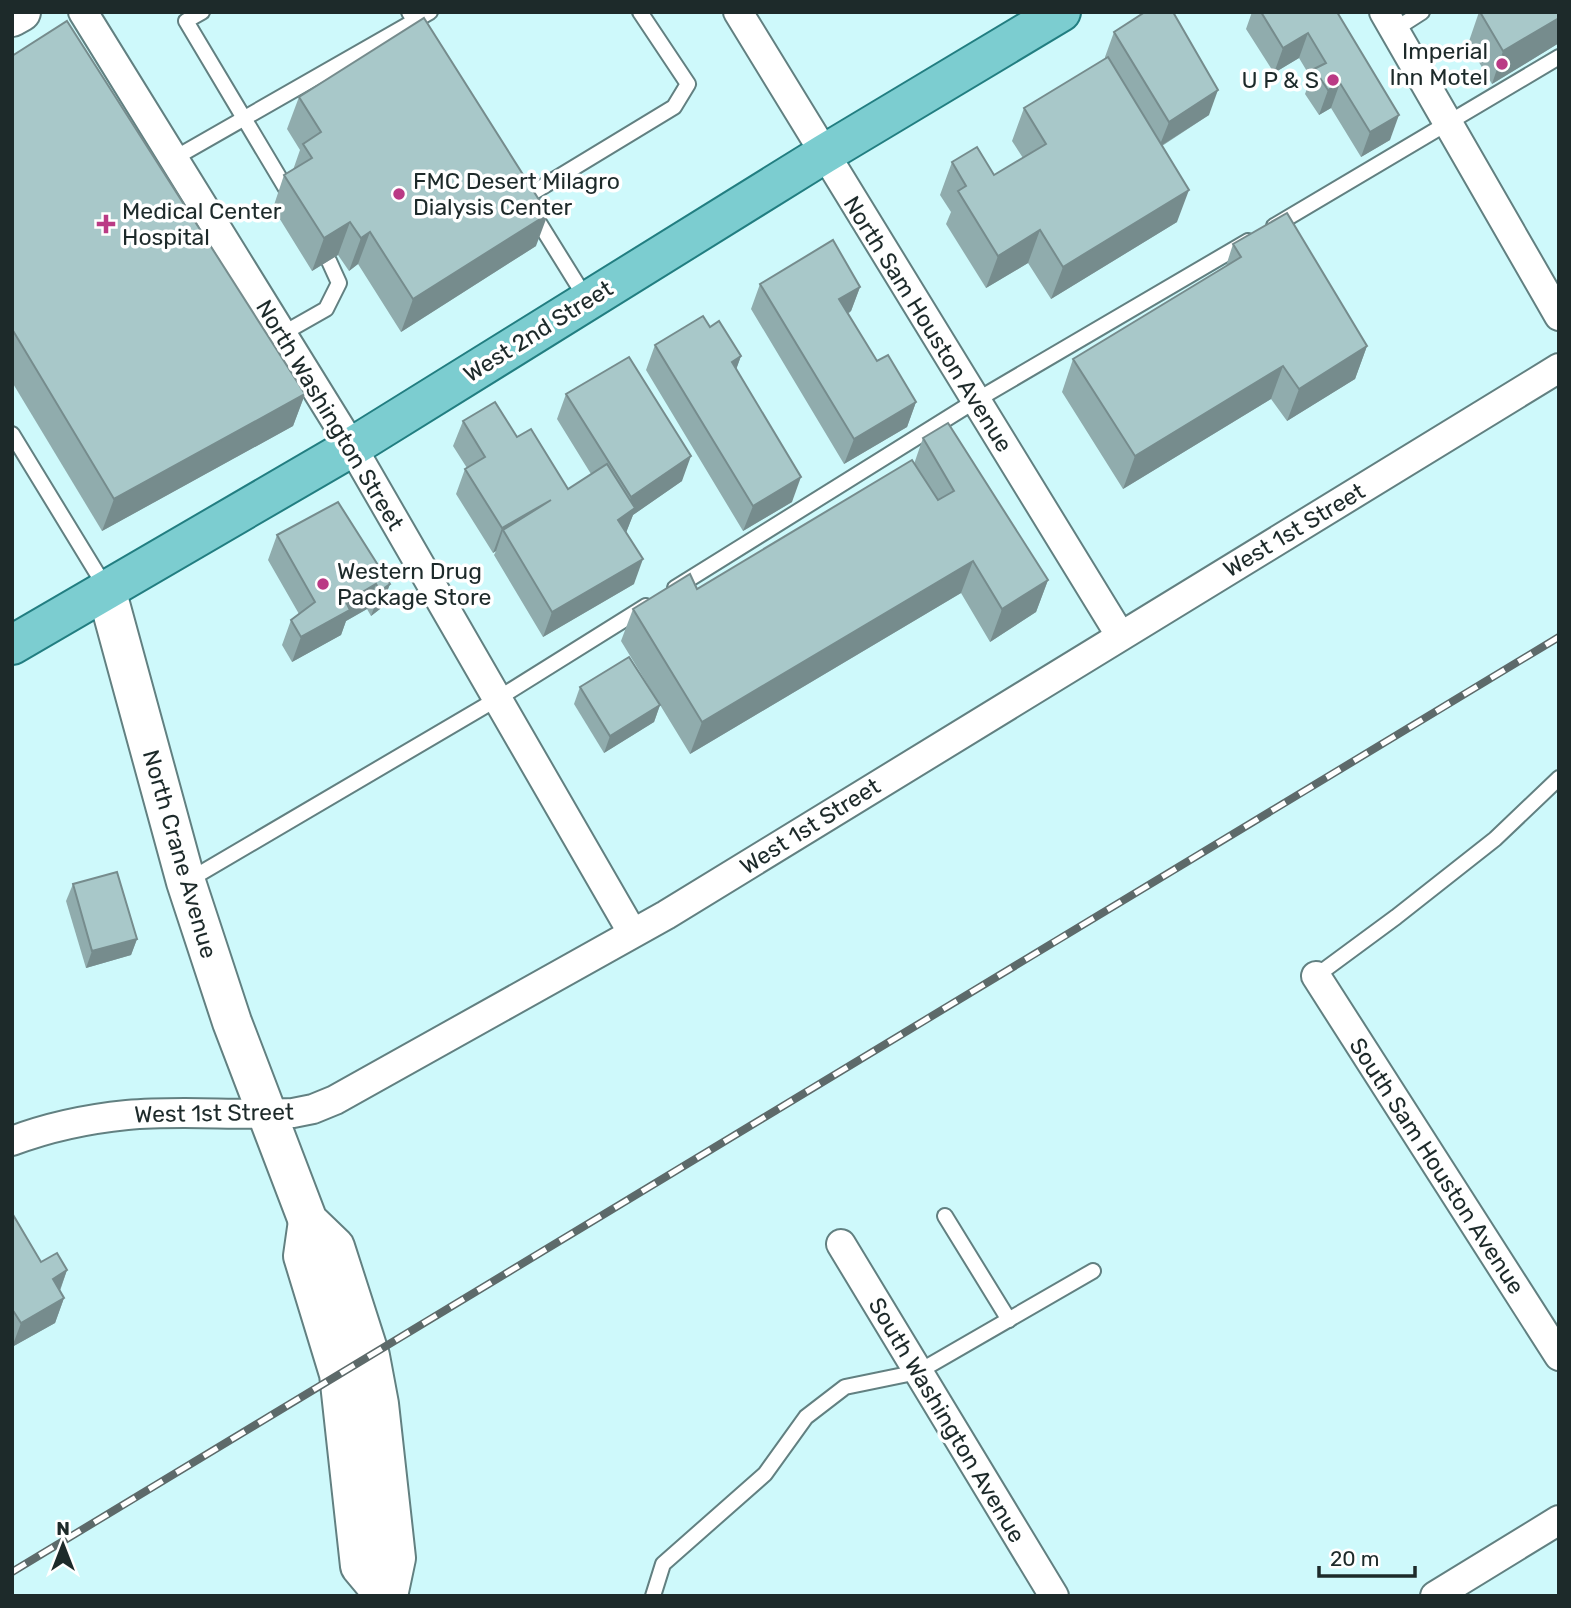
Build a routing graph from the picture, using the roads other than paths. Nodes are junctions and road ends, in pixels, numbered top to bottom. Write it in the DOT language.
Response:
graph roads {
  1 [pos="21,12"];
  2 [pos="83,12"];
  3 [pos="202,12"];
  4 [pos="430,12"];
  5 [pos="640,12"];
  6 [pos="738,12"];
  7 [pos="1061,12"];
  8 [pos="1422,12"];
  9 [pos="412,17"];
  10 [pos="12,18"];
  11 [pos="1389,21"];
  12 [pos="429,45"];
  13 [pos="1559,57"];
  14 [pos="244,118"];
  15 [pos="1448,124"];
  16 [pos="824,154"];
  17 [pos="173,159"];
  18 [pos="291,197"];
  19 [pos="329,261"];
  20 [pos="587,300"];
  21 [pos="1559,316"];
  22 [pos="282,334"];
  23 [pos="1559,368"];
  24 [pos="975,401"];
  25 [pos="12,434"];
  26 [pos="352,447"];
  27 [pos="106,589"];
  28 [pos="1120,635"];
  29 [pos="12,645"];
  30 [pos="497,699"];
  31 [pos="1559,778"];
  32 [pos="186,882"];
  33 [pos="632,932"];
  34 [pos="1316,976"];
  35 [pos="266,1115"];
  36 [pos="12,1141"];
  37 [pos="945,1216"];
  38 [pos="841,1244"];
  39 [pos="1093,1271"];
  40 [pos="1009,1320"];
  41 [pos="1559,1356"];
  42 [pos="918,1372"];
  43 [pos="1559,1520"];
  44 [pos="386,1596"];
  45 [pos="653,1596"];
  46 [pos="1054,1596"];
  47 [pos="1435,1596"];
  1 -- 10 [label="main road"];
  2 -- 17 [label="street, North Washington Street"];
  3 -- 14 [label="lane"];
  4 -- 9 [label="lane"];
  5 -- 20 [label="lane"];
  6 -- 16 [label="street, North Sam Houston Avenue"];
  7 -- 16 [label="main road, West 2nd Street"];
  8 -- 11 [label="lane"];
  9 -- 12 [label="lane"];
  9 -- 14 [label="lane"];
  11 -- 15 [label="street"];
  13 -- 15 [label="lane"];
  14 -- 17 [label="lane"];
  14 -- 18 [label="lane"];
  15 -- 21 [label="street"];
  15 -- 24 [label="lane"];
  16 -- 20 [label="main road, West 2nd Street"];
  16 -- 24 [label="street, North Sam Houston Avenue"];
  17 -- 22 [label="street, North Washington Street"];
  19 -- 22 [label="lane"];
  20 -- 26 [label="main road, West 2nd Street"];
  22 -- 26 [label="street, North Washington Street"];
  23 -- 28 [label="street, West 1st Street"];
  24 -- 28 [label="street, North Sam Houston Avenue"];
  24 -- 30 [label="lane"];
  25 -- 27 [label="lane"];
  26 -- 27 [label="main road, West 2nd Street"];
  26 -- 30 [label="street, North Washington Street"];
  27 -- 29 [label="main road, West 2nd Street"];
  27 -- 32 [label="main road, North Crane Avenue"];
  28 -- 33 [label="street, West 1st Street"];
  30 -- 32 [label="lane"];
  30 -- 33 [label="street, North Washington Street"];
  31 -- 34 [label="lane"];
  32 -- 35 [label="main road, North Crane Avenue"];
  33 -- 35 [label="street, West 1st Street"];
  34 -- 41 [label="street, South Sam Houston Avenue"];
  35 -- 36 [label="street, West 1st Street"];
  35 -- 44 [label="main road, North Crane Avenue"];
  37 -- 40 [label="lane"];
  38 -- 42 [label="street, South Washington Avenue"];
  39 -- 40 [label="lane"];
  40 -- 42 [label="lane"];
  42 -- 45 [label="lane"];
  42 -- 46 [label="street, South Washington Avenue"];
  43 -- 47 [label="street"];
}
